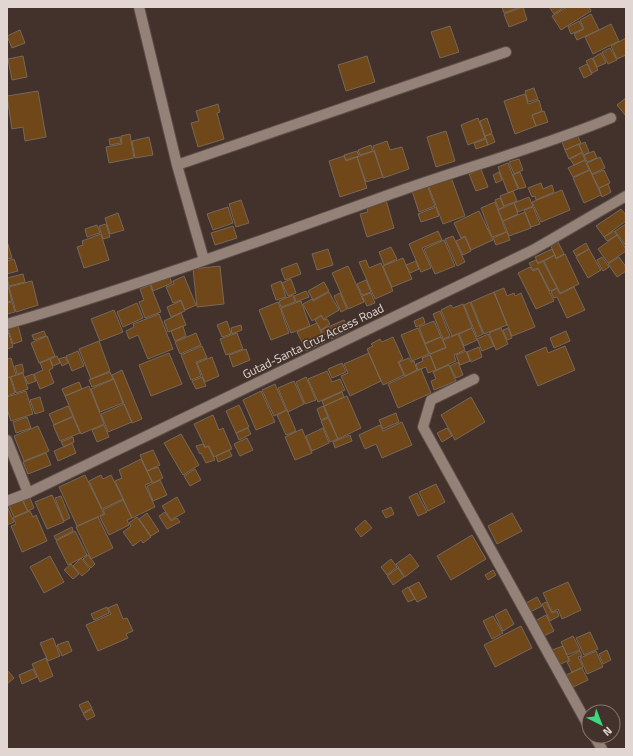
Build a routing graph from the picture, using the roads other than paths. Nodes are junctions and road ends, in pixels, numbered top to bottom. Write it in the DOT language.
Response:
graph roads {
  1 [pos="140,7"];
  2 [pos="506,52"];
  3 [pos="611,118"];
  4 [pos="177,165"];
  5 [pos="626,196"];
  6 [pos="204,260"];
  7 [pos="7,324"];
  8 [pos="474,379"];
  9 [pos="7,440"];
  10 [pos="28,493"];
  11 [pos="7,501"];
  12 [pos="581,713"];
  1 -- 4 [label="street"];
  2 -- 4 [label="street"];
  3 -- 6 [label="street"];
  4 -- 6 [label="street"];
  5 -- 10 [label="street, Gutad-Santa Cruz Access Road"];
  6 -- 7 [label="street"];
  8 -- 12 [label="street"];
  9 -- 10 [label="street"];
  10 -- 11 [label="street, Gutad-Santa Cruz Access Road"];
}
